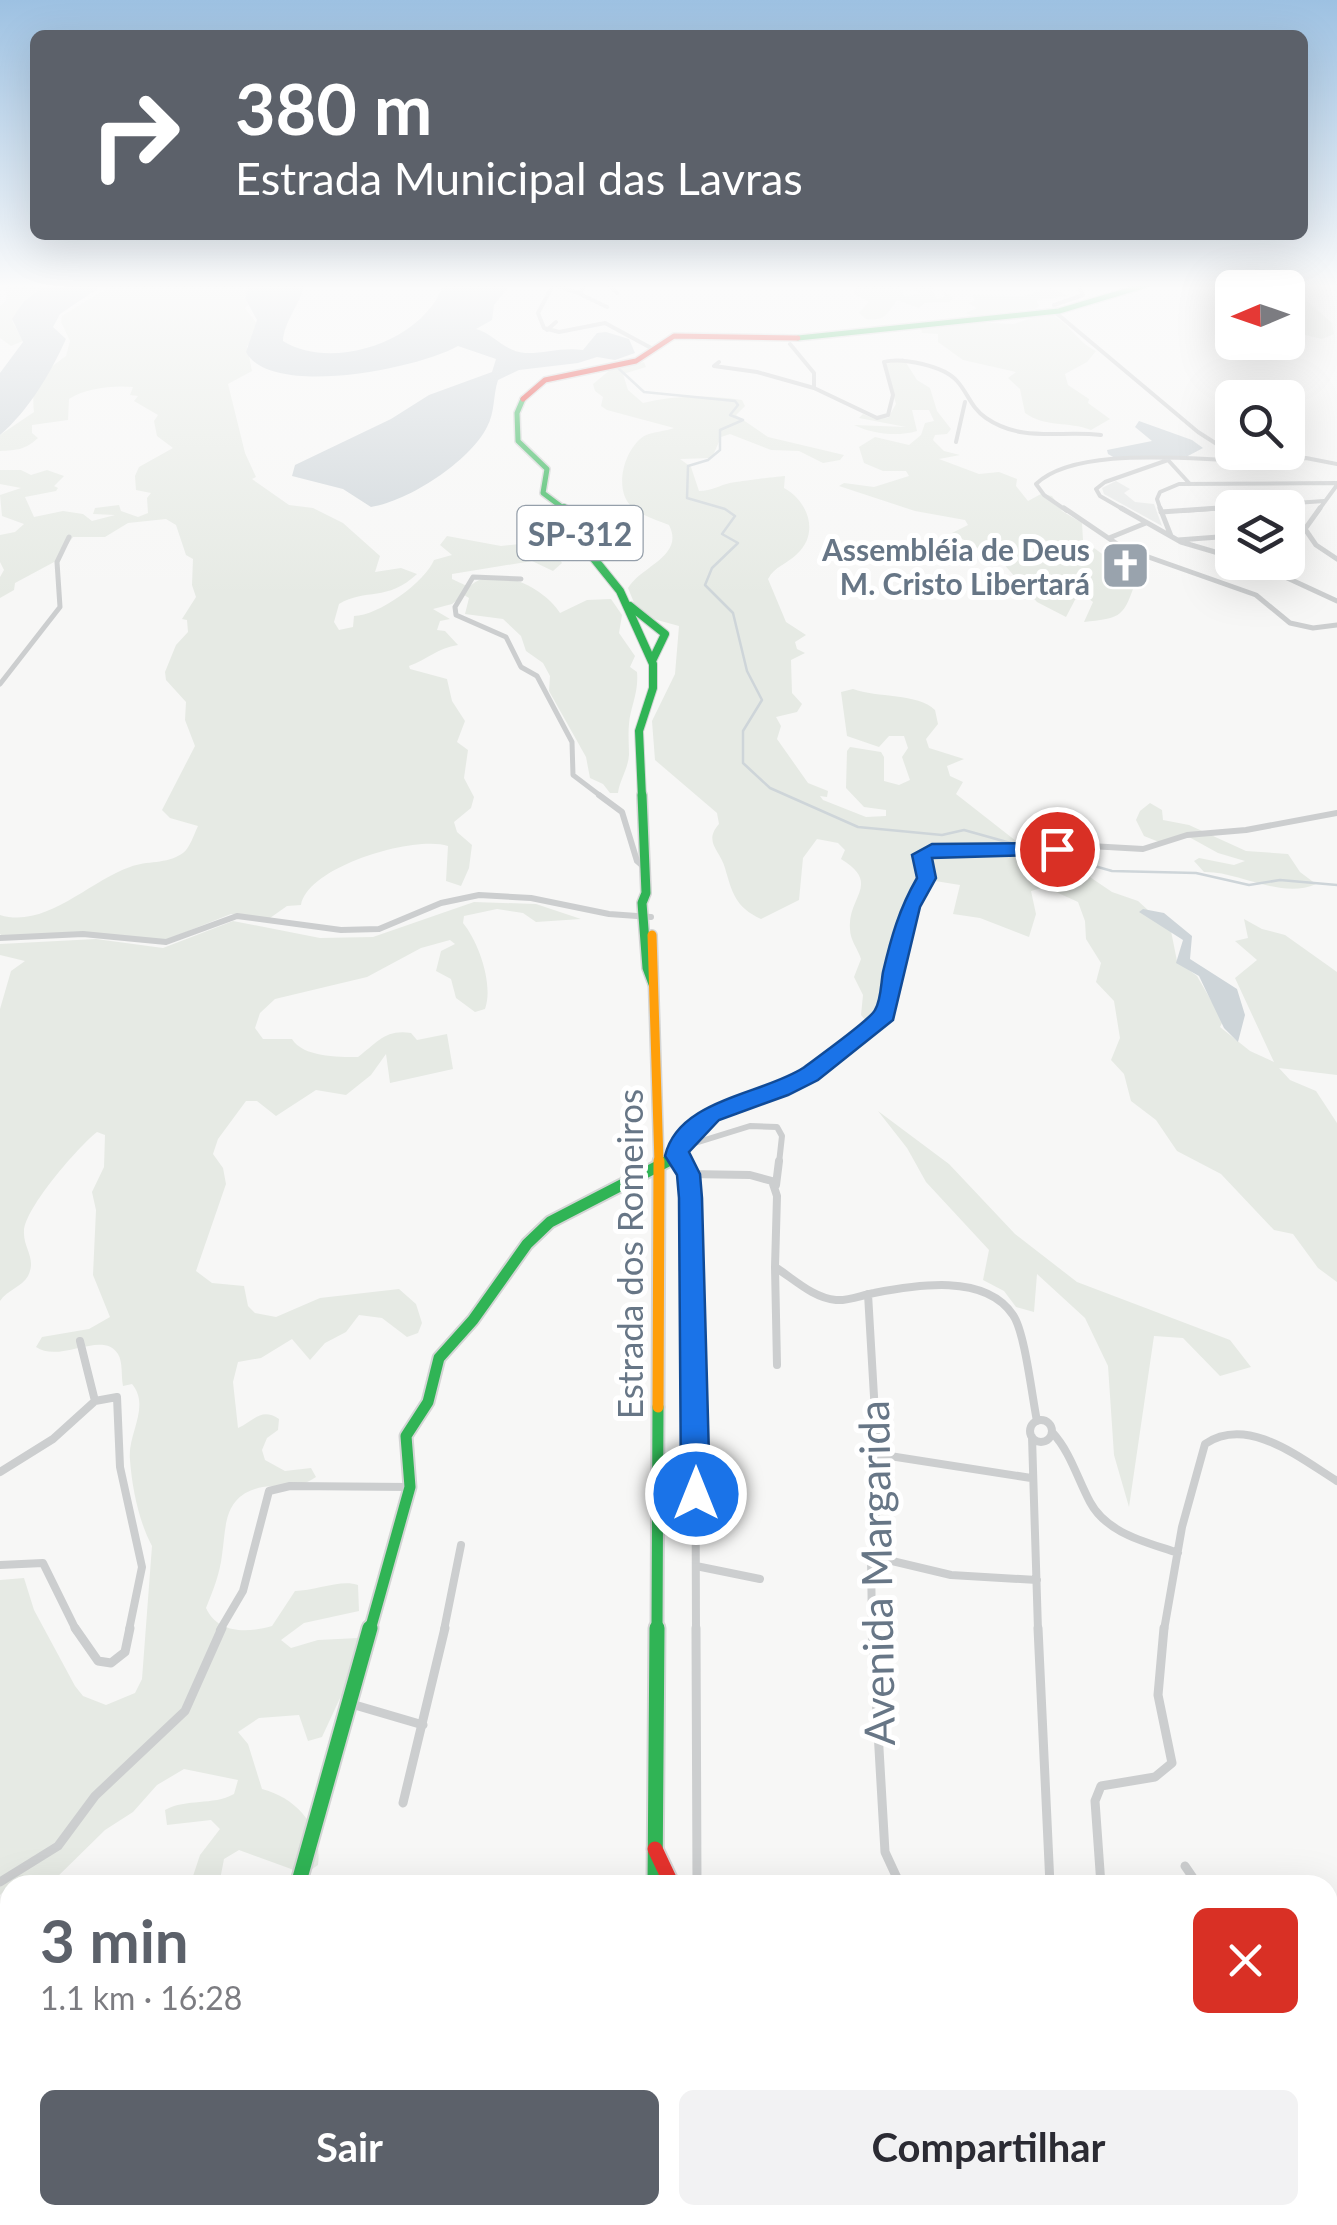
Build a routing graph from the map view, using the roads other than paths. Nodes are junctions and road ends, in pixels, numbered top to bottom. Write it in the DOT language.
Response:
graph roads {
  1 [pos="527,389"];
  2 [pos="816,389"];
  3 [pos="891,389"];
  4 [pos="960,389"];
  5 [pos="1150,389"];
  6 [pos="965,401"];
  7 [pos="1102,434"];
  8 [pos="956,442"];
  9 [pos="1215,444"];
  10 [pos="1305,458"];
  11 [pos="1215,459"];
  12 [pos="1168,460"];
  13 [pos="1337,464"];
  14 [pos="1190,483"];
  15 [pos="1337,484"];
  16 [pos="1324,501"];
  17 [pos="1161,512"];
  18 [pos="1146,523"];
  19 [pos="1306,531"];
  20 [pos="68,537"];
  21 [pos="1215,537"];
  22 [pos="1174,538"];
  23 [pos="1108,539"];
  24 [pos="1215,551"];
  25 [pos="1134,553"];
  26 [pos="1337,558"];
  27 [pos="521,579"];
  28 [pos="1292,580"];
  29 [pos="1138,586"];
  30 [pos="1337,601"];
  31 [pos="626,604"];
  32 [pos="1337,625"];
  33 [pos="657,627"];
  34 [pos="640,634"];
  35 [pos="652,661"];
  36 [pos="0,684"];
  37 [pos="1337,812"];
  38 [pos="644,868"];
  39 [pos="647,917"];
  40 [pos="0,938"];
  41 [pos="677,1152"];
  42 [pos="658,1164"];
  43 [pos="688,1174"];
  44 [pos="776,1187"];
  45 [pos="775,1267"];
  46 [pos="868,1294"];
  47 [pos="80,1341"];
  48 [pos="778,1364"];
  49 [pos="94,1400"];
  50 [pos="1037,1421"];
  51 [pos="1052,1432"];
  52 [pos="1032,1437"];
  53 [pos="877,1454"];
  54 [pos="0,1472"];
  55 [pos="1031,1478"];
  56 [pos="1337,1481"];
  57 [pos="410,1487"];
  58 [pos="460,1545"];
  59 [pos="1178,1553"];
  60 [pos="871,1556"];
  61 [pos="0,1565"];
  62 [pos="696,1566"];
  63 [pos="760,1579"];
  64 [pos="1037,1580"];
  65 [pos="348,1703"];
  66 [pos="423,1726"];
  67 [pos="403,1804"];
  68 [pos="655,1848"];
  69 [pos="1185,1866"];
  70 [pos="11,1875"];
  71 [pos="301,1875"];
  72 [pos="655,1875"];
  73 [pos="670,1875"];
  74 [pos="697,1875"];
  75 [pos="897,1875"];
  76 [pos="1050,1875"];
  77 [pos="1099,1875"];
  78 [pos="1191,1875"];
  1 -- 31 [label="main road, SP-312"];
  2 -- 3 [label="street"];
  4 -- 6 [label="street"];
  5 -- 9 [label="street"];
  6 -- 7 [label="street"];
  6 -- 8 [label="street"];
  10 -- 13 [label="street"];
  11 -- 12 [label="street"];
  12 -- 14 [label="street"];
  12 -- 18 [label="street"];
  12 -- 23 [label="street"];
  14 -- 15 [label="street"];
  14 -- 17 [label="street"];
  15 -- 16 [label="street"];
  16 -- 17 [label="street"];
  16 -- 19 [label="street"];
  17 -- 22 [label="street"];
  18 -- 22 [label="street"];
  18 -- 23 [label="street"];
  19 -- 26 [label="street"];
  20 -- 36 [label="street"];
  21 -- 22 [label="street"];
  22 -- 24 [label="street"];
  23 -- 25 [label="street"];
  25 -- 29 [label="street"];
  25 -- 32 [label="street"];
  27 -- 38 [label="street"];
  28 -- 30 [label="street"];
  31 -- 33 [label="main road"];
  31 -- 34 [label="main road, SP-312"];
  33 -- 34 [label="main road"];
  33 -- 35 [label="main road, Estrada dos Romeiros"];
  34 -- 35 [label="main road, SP-312"];
  35 -- 38 [label="main road, Estrada dos Romeiros"];
  37 -- 41 [label="street"];
  38 -- 39 [label="main road, Estrada dos Romeiros"];
  39 -- 40 [label="street"];
  39 -- 42 [label="main road, Estrada dos Romeiros"];
  41 -- 42 [label="main road"];
  41 -- 43 [label="street"];
  41 -- 44 [label="street"];
  42 -- 57 [label="main road"];
  42 -- 68 [label="main road, Estrada dos Romeiros"];
  43 -- 44 [label="street"];
  43 -- 62 [label="street"];
  44 -- 45 [label="street"];
  45 -- 46 [label="street"];
  45 -- 48 [label="street"];
  46 -- 50 [label="street"];
  46 -- 53 [label="street, Avenida Margarida"];
  47 -- 49 [label="street"];
  49 -- 54 [label="street"];
  49 -- 61 [label="street"];
  50 -- 51 [label="street"];
  50 -- 52 [label="street"];
  51 -- 52 [label="street"];
  51 -- 59 [label="street"];
  52 -- 55 [label="street"];
  53 -- 55 [label="street"];
  53 -- 60 [label="street, Avenida Margarida"];
  55 -- 64 [label="street"];
  56 -- 59 [label="street"];
  57 -- 65 [label="main road"];
  57 -- 70 [label="street"];
  58 -- 66 [label="street"];
  59 -- 77 [label="street"];
  60 -- 64 [label="street"];
  60 -- 75 [label="street, Avenida Margarida"];
  62 -- 63 [label="street"];
  62 -- 74 [label="street"];
  64 -- 76 [label="street"];
  65 -- 66 [label="street"];
  65 -- 71 [label="main road"];
  66 -- 67 [label="street"];
  68 -- 72 [label="main road, Estrada dos Romeiros"];
  68 -- 73 [label="main road"];
  69 -- 78 [label="street"];
}
